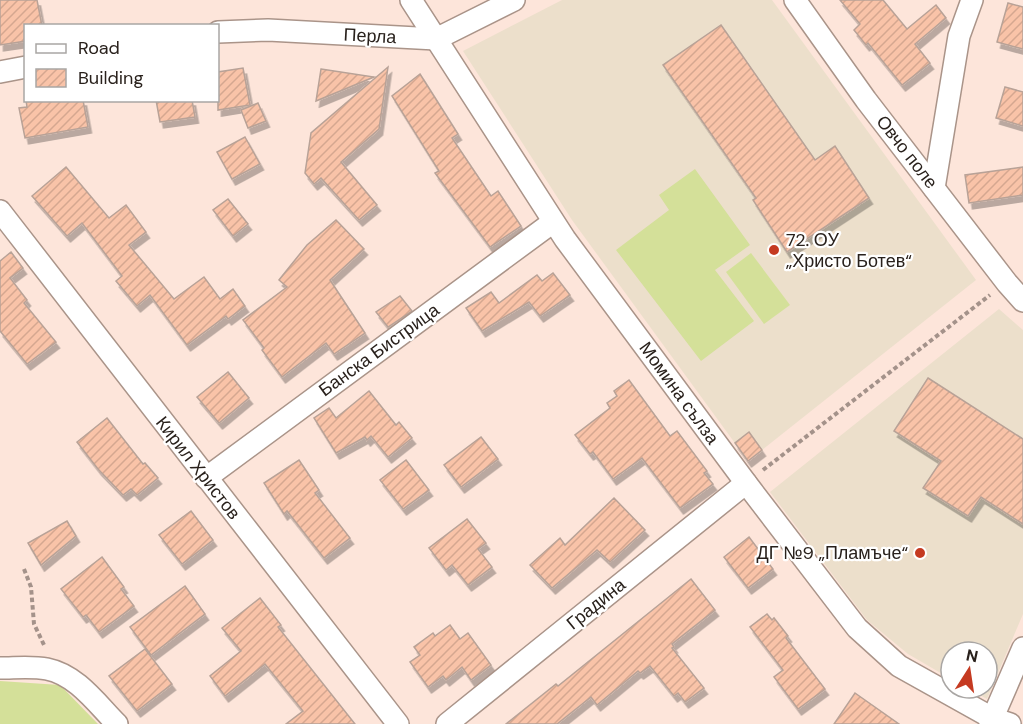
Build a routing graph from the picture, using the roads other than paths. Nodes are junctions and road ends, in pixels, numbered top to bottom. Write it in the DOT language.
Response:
graph roads {
  1 [pos="411,0"];
  2 [pos="514,0"];
  3 [pos="795,0"];
  4 [pos="972,0"];
  5 [pos="219,32"];
  6 [pos="436,39"];
  7 [pos="24,67"];
  8 [pos="0,72"];
  9 [pos="934,188"];
  10 [pos="0,211"];
  11 [pos="553,222"];
  12 [pos="1015,276"];
  13 [pos="1023,301"];
  14 [pos="206,478"];
  15 [pos="746,483"];
  16 [pos="1023,648"];
  17 [pos="0,668"];
  18 [pos="997,722"];
  19 [pos="117,724"];
  20 [pos="398,724"];
  21 [pos="447,724"];
  1 -- 6 [label="street, Момина сълза"];
  2 -- 6 [label="street, Перла"];
  3 -- 9 [label="street, Овчо поле"];
  4 -- 9 [label="street"];
  5 -- 6 [label="street, Перла"];
  6 -- 11 [label="street, Момина сълза"];
  7 -- 8 [label="street"];
  9 -- 12 [label="street, Овчо поле"];
  10 -- 14 [label="street, Кирил Христов"];
  11 -- 14 [label="street, Банска Бистрица"];
  11 -- 15 [label="street, Момина сълза"];
  12 -- 13 [label="street, Овчо поле"];
  14 -- 20 [label="street, Кирил Христов"];
  15 -- 18 [label="street, Момина сълза"];
  15 -- 21 [label="street, Градина"];
  16 -- 18 [label="street"];
  17 -- 19 [label="street"];
}
